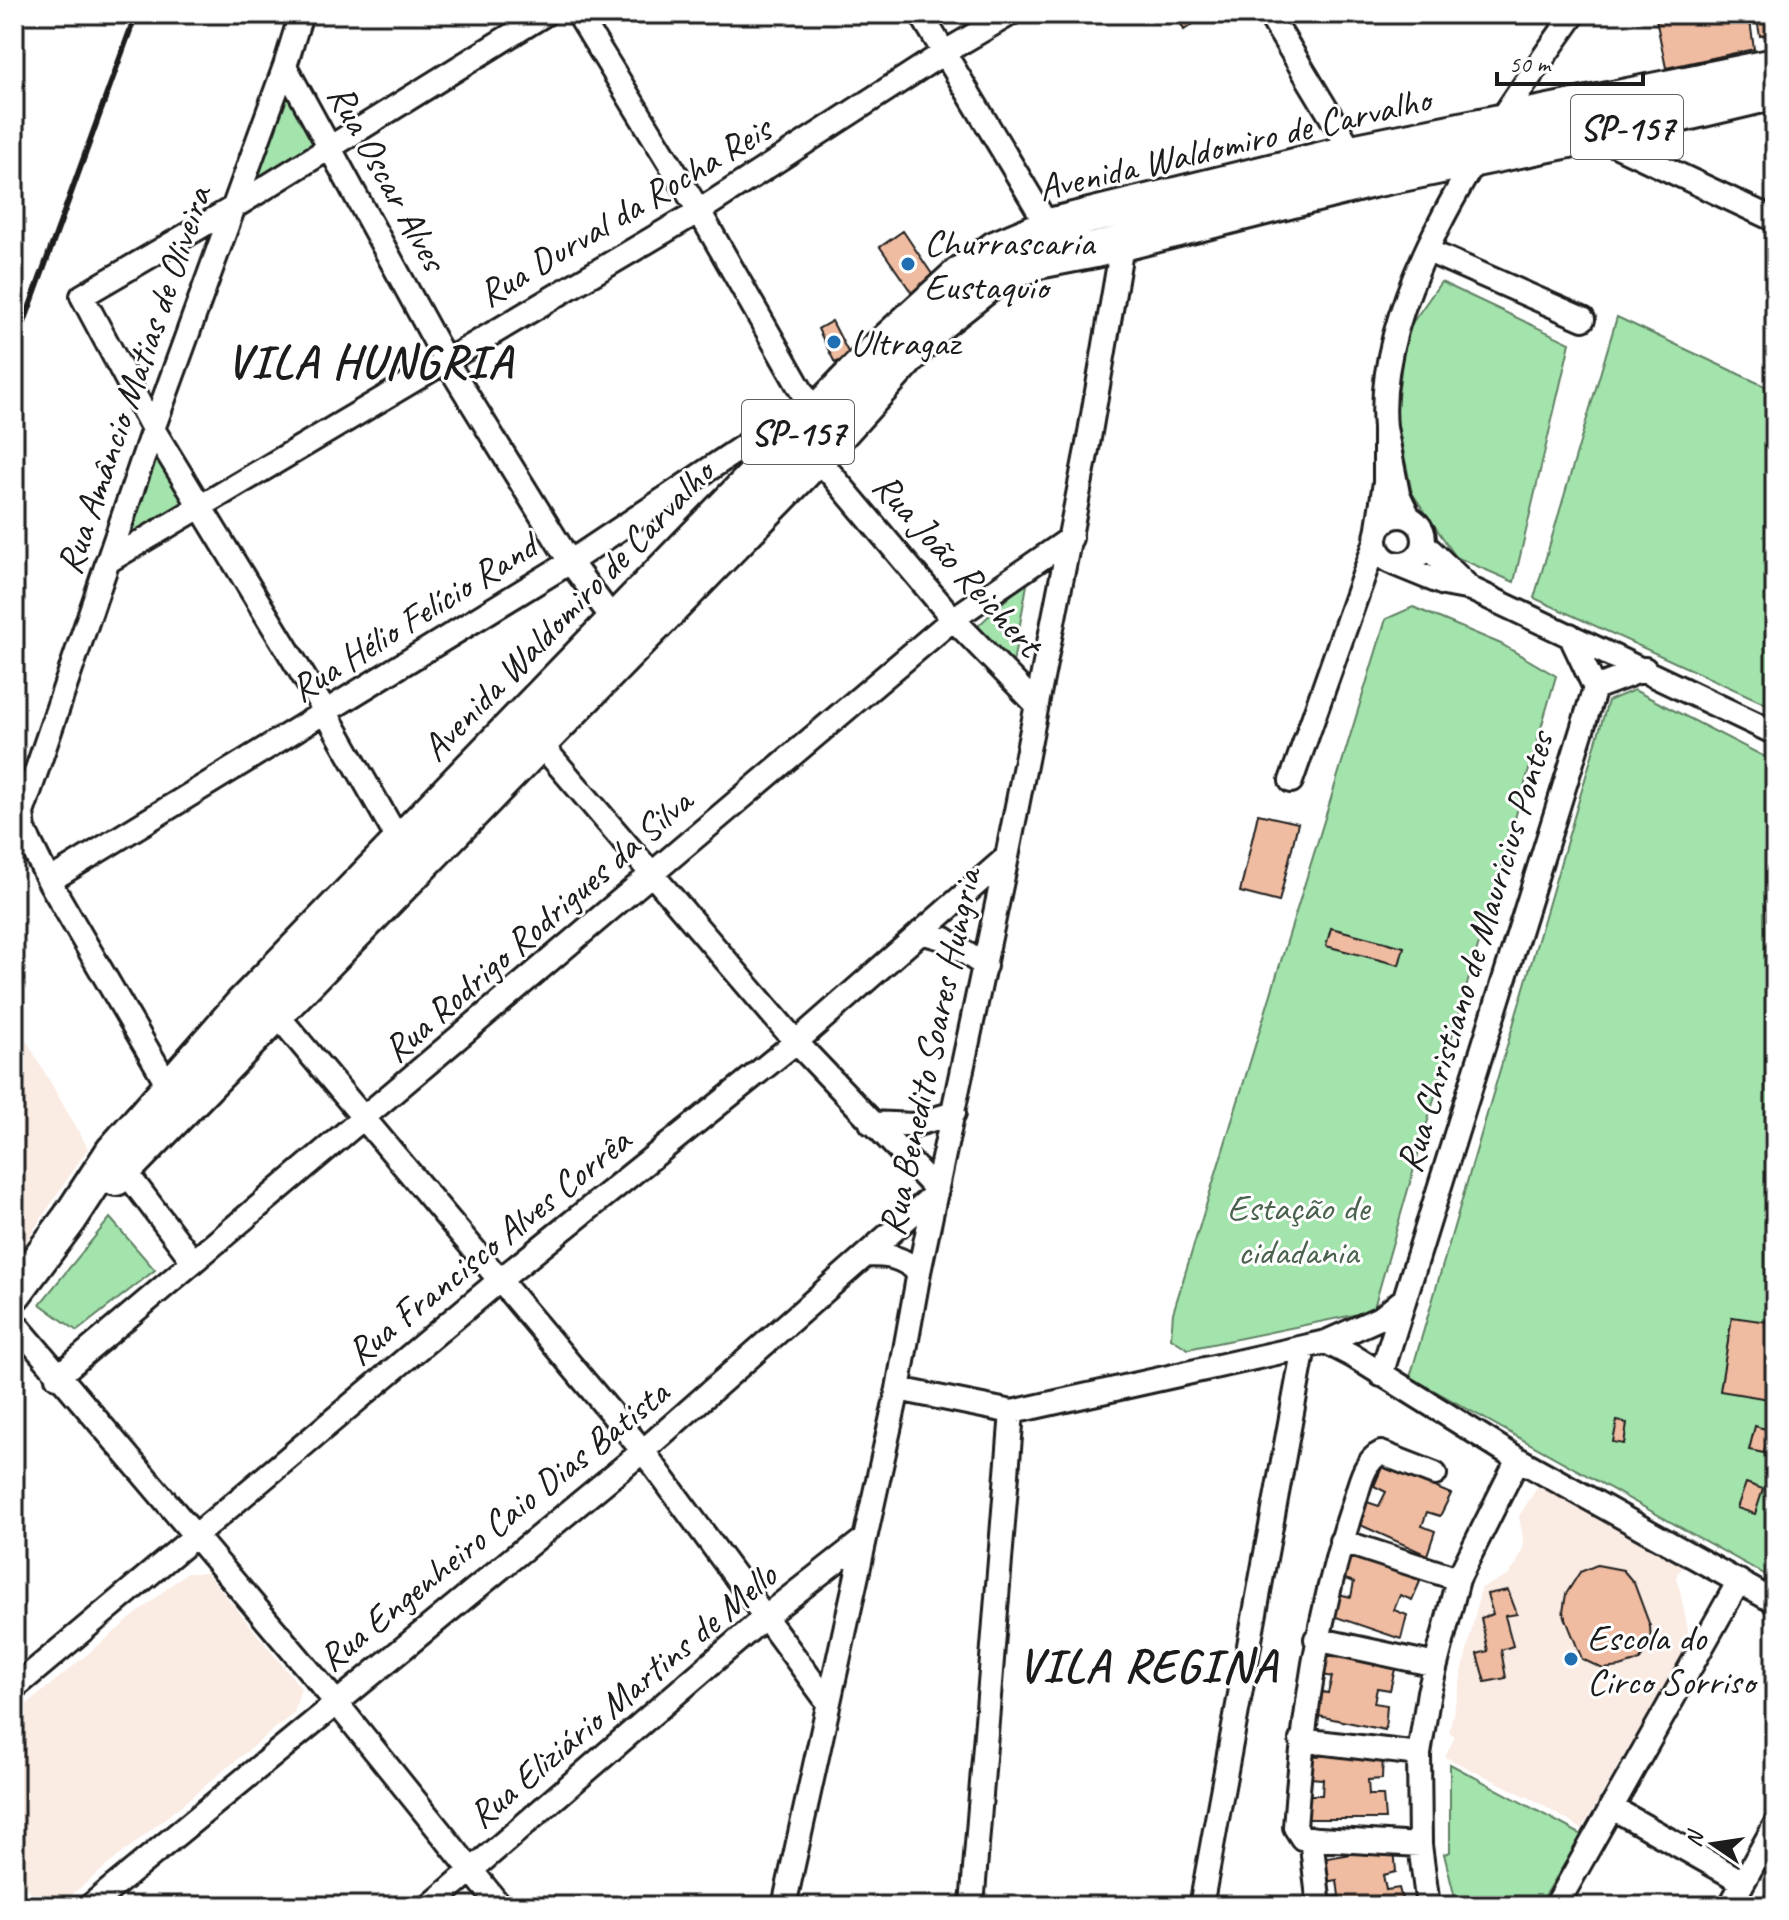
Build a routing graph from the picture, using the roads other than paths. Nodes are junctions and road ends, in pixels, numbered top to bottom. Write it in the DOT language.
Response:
graph roads {
  1 [pos="301,14"];
  2 [pos="545,14"];
  3 [pos="578,14"];
  4 [pos="921,14"];
  5 [pos="1010,14"];
  6 [pos="1269,14"];
  7 [pos="1574,14"];
  8 [pos="945,52"];
  9 [pos="285,66"];
  10 [pos="1775,66"];
  11 [pos="1775,92"];
  12 [pos="1573,109"];
  13 [pos="1495,126"];
  14 [pos="1594,135"];
  15 [pos="332,146"];
  16 [pos="1478,156"];
  17 [pos="1360,166"];
  18 [pos="231,209"];
  19 [pos="1123,209"];
  20 [pos="699,211"];
  21 [pos="1775,220"];
  22 [pos="1056,240"];
  23 [pos="1124,243"];
  24 [pos="1428,251"];
  25 [pos="1583,319"];
  26 [pos="446,361"];
  27 [pos="1385,428"];
  28 [pos="153,429"];
  29 [pos="814,430"];
  30 [pos="200,507"];
  31 [pos="1409,517"];
  32 [pos="1071,538"];
  33 [pos="1377,538"];
  34 [pos="1424,544"];
  35 [pos="107,562"];
  36 [pos="570,562"];
  37 [pos="1394,564"];
  38 [pos="1471,589"];
  39 [pos="953,619"];
  40 [pos="624,634"];
  41 [pos="1570,635"];
  42 [pos="1645,669"];
  43 [pos="1595,688"];
  44 [pos="1037,705"];
  45 [pos="326,713"];
  46 [pos="530,731"];
  47 [pos="1775,733"];
  48 [pos="1291,781"];
  49 [pos="408,856"];
  50 [pos="1007,857"];
  51 [pos="651,873"];
  52 [pos="49,881"];
  53 [pos="921,932"];
  54 [pos="985,966"];
  55 [pos="266,1003"];
  56 [pos="796,1042"];
  57 [pos="176,1099"];
  58 [pos="954,1113"];
  59 [pos="367,1118"];
  60 [pos="871,1123"];
  61 [pos="125,1171"];
  62 [pos="936,1192"];
  63 [pos="70,1218"];
  64 [pos="866,1255"];
  65 [pos="193,1261"];
  66 [pos="919,1272"];
  67 [pos="500,1280"];
  68 [pos="14,1293"];
  69 [pos="1403,1300"];
  70 [pos="14,1322"];
  71 [pos="1315,1345"];
  72 [pos="1381,1375"];
  73 [pos="57,1377"];
  74 [pos="898,1389"];
  75 [pos="1012,1412"];
  76 [pos="643,1451"];
  77 [pos="1518,1459"];
  78 [pos="1435,1474"];
  79 [pos="193,1538"];
  80 [pos="863,1540"];
  81 [pos="1341,1541"];
  82 [pos="1458,1579"];
  83 [pos="1739,1581"];
  84 [pos="1775,1602"];
  85 [pos="766,1616"];
  86 [pos="1316,1639"];
  87 [pos="1436,1665"];
  88 [pos="14,1688"];
  89 [pos="335,1701"];
  90 [pos="827,1701"];
  91 [pos="1301,1740"];
  92 [pos="1419,1754"];
  93 [pos="1611,1807"];
  94 [pos="1775,1825"];
  95 [pos="1311,1838"];
  96 [pos="1420,1845"];
  97 [pos="472,1870"];
  98 [pos="1743,1882"];
  99 [pos="781,1902"];
  100 [pos="90,1906"];
  101 [pos="430,1906"];
  102 [pos="500,1906"];
  103 [pos="972,1906"];
  104 [pos="1201,1906"];
  105 [pos="1319,1906"];
  106 [pos="1428,1906"];
  107 [pos="1556,1906"];
  108 [pos="1730,1906"];
  1 -- 9 [label="street, Rua Amâncio Matias de Oliveira"];
  2 -- 15 [label="street"];
  3 -- 20 [label="street, Rua João Reichert"];
  4 -- 8 [label="street"];
  5 -- 8 [label="street, Rua Durval da Rocha Reis"];
  6 -- 17 [label="street"];
  7 -- 13 [label="street"];
  8 -- 20 [label="street, Rua Durval da Rocha Reis"];
  8 -- 22 [label="street"];
  9 -- 15 [label="street, Rua Oscar Alves"];
  9 -- 18 [label="street, Rua Amâncio Matias de Oliveira"];
  10 -- 12 [label="main road, Avenida Waldomiro de Carvalho / SP-157"];
  11 -- 14 [label="main road, Avenida Waldomiro de Carvalho / SP-157"];
  12 -- 13 [label="main road, Avenida Waldomiro de Carvalho / SP-157"];
  12 -- 14 [label="street"];
  13 -- 16 [label="street"];
  13 -- 17 [label="main road, Avenida Waldomiro de Carvalho / SP-157"];
  14 -- 16 [label="main road, Avenida Waldomiro de Carvalho / SP-157"];
  14 -- 21 [label="street"];
  15 -- 18 [label="street"];
  15 -- 26 [label="street, Rua Oscar Alves"];
  16 -- 17 [label="main road, Avenida Waldomiro de Carvalho / SP-157"];
  16 -- 24 [label="street"];
  17 -- 19 [label="main road, Avenida Waldomiro de Carvalho / SP-157"];
  17 -- 23 [label="main road, Avenida Waldomiro de Carvalho / SP-157"];
  18 -- 28 [label="street, Rua Amâncio Matias de Oliveira"];
  18 -- 28 [label="street"];
  19 -- 22 [label="main road, Avenida Waldomiro de Carvalho / SP-157"];
  19 -- 23 [label="street, Rua Benedito Soares Hungria"];
  20 -- 26 [label="street, Rua Durval da Rocha Reis"];
  20 -- 29 [label="street, Rua João Reichert"];
  22 -- 23 [label="main road, Avenida Waldomiro de Carvalho / SP-157"];
  22 -- 29 [label="main road, Avenida Waldomiro de Carvalho / SP-157"];
  23 -- 32 [label="street, Rua Benedito Soares Hungria"];
  24 -- 25 [label="street"];
  24 -- 27 [label="street"];
  26 -- 30 [label="street, Rua Durval da Rocha Reis"];
  26 -- 36 [label="street, Rua Oscar Alves"];
  27 -- 31 [label="street"];
  27 -- 33 [label="street"];
  28 -- 30 [label="street"];
  28 -- 35 [label="street, Rua Amâncio Matias de Oliveira"];
  29 -- 36 [label="street, Rua Hélio Felício Rand"];
  29 -- 39 [label="street, Rua João Reichert"];
  29 -- 40 [label="main road, Avenida Waldomiro de Carvalho / SP-157"];
  30 -- 35 [label="street, Rua Durval da Rocha Reis"];
  30 -- 45 [label="street"];
  31 -- 33 [label="street"];
  31 -- 34 [label="street"];
  32 -- 39 [label="street, Rua Rodrigo Rodrigues da Silva"];
  32 -- 44 [label="street, Rua Benedito Soares Hungria"];
  33 -- 37 [label="street"];
  33 -- 48 [label="street"];
  34 -- 37 [label="street"];
  34 -- 38 [label="street"];
  35 -- 52 [label="street, Rua Amâncio Matias de Oliveira"];
  36 -- 40 [label="street, Rua Oscar Alves"];
  36 -- 45 [label="street, Rua Hélio Felício Rand"];
  37 -- 38 [label="street"];
  38 -- 41 [label="street"];
  39 -- 44 [label="street, Rua João Reichert"];
  39 -- 51 [label="street, Rua Rodrigo Rodrigues da Silva"];
  40 -- 46 [label="main road, Avenida Waldomiro de Carvalho / SP-157"];
  41 -- 42 [label="street"];
  41 -- 43 [label="street"];
  42 -- 43 [label="street"];
  42 -- 47 [label="street"];
  43 -- 69 [label="street, Rua Christiano de Mauricius Pontes"];
  44 -- 50 [label="street, Rua Benedito Soares Hungria"];
  45 -- 49 [label="street"];
  45 -- 52 [label="street, Rua Hélio Felício Rand"];
  46 -- 49 [label="main road, Avenida Waldomiro de Carvalho / SP-157"];
  46 -- 51 [label="street"];
  49 -- 55 [label="main road, Avenida Waldomiro de Carvalho / SP-157"];
  50 -- 53 [label="street, Rua Francisco Alves Corrêa"];
  50 -- 54 [label="street, Rua Benedito Soares Hungria"];
  51 -- 56 [label="street"];
  51 -- 59 [label="street, Rua Rodrigo Rodrigues da Silva"];
  52 -- 57 [label="street, Rua Amâncio Matias de Oliveira"];
  53 -- 54 [label="street"];
  53 -- 56 [label="street, Rua Francisco Alves Corrêa"];
  54 -- 58 [label="street, Rua Benedito Soares Hungria"];
  55 -- 57 [label="main road, Avenida Waldomiro de Carvalho / SP-157"];
  55 -- 59 [label="street"];
  56 -- 60 [label="street"];
  56 -- 67 [label="street, Rua Francisco Alves Corrêa"];
  57 -- 61 [label="main road, Avenida Waldomiro de Carvalho / SP-157"];
  57 -- 63 [label="main road, Avenida Waldomiro de Carvalho / SP-157"];
  58 -- 60 [label="street"];
  58 -- 62 [label="street, Rua Benedito Soares Hungria"];
  59 -- 65 [label="street, Rua Rodrigo Rodrigues da Silva"];
  59 -- 67 [label="street"];
  60 -- 62 [label="street"];
  61 -- 63 [label="main road, Avenida Waldomiro de Carvalho / SP-157"];
  61 -- 65 [label="street"];
  62 -- 64 [label="street, Rua Engenheiro Caio Dias Batista"];
  62 -- 66 [label="street, Rua Benedito Soares Hungria"];
  63 -- 68 [label="main road, Avenida Waldomiro de Carvalho / SP-157"];
  64 -- 66 [label="street"];
  64 -- 76 [label="street, Rua Engenheiro Caio Dias Batista"];
  65 -- 73 [label="street, Rua Rodrigo Rodrigues da Silva"];
  66 -- 74 [label="street, Rua Benedito Soares Hungria"];
  67 -- 76 [label="street"];
  67 -- 79 [label="street, Rua Francisco Alves Corrêa"];
  69 -- 71 [label="street"];
  69 -- 72 [label="street, Rua Christiano de Mauricius Pontes"];
  70 -- 73 [label="street"];
  71 -- 72 [label="street"];
  71 -- 75 [label="street"];
  71 -- 104 [label="street"];
  72 -- 77 [label="street"];
  73 -- 79 [label="street"];
  74 -- 75 [label="street"];
  74 -- 80 [label="street, Rua Benedito Soares Hungria"];
  75 -- 103 [label="street"];
  76 -- 85 [label="street"];
  76 -- 89 [label="street, Rua Engenheiro Caio Dias Batista"];
  77 -- 82 [label="street"];
  77 -- 83 [label="street"];
  78 -- 81 [label="street"];
  79 -- 88 [label="street, Rua Francisco Alves Corrêa"];
  79 -- 89 [label="street"];
  80 -- 85 [label="street, Rua Eliziário Martins de Mello"];
  80 -- 90 [label="street, Rua Benedito Soares Hungria"];
  81 -- 82 [label="street"];
  81 -- 86 [label="street"];
  82 -- 87 [label="street"];
  83 -- 84 [label="street"];
  83 -- 93 [label="street"];
  85 -- 90 [label="street"];
  85 -- 97 [label="street, Rua Eliziário Martins de Mello"];
  86 -- 87 [label="street"];
  86 -- 91 [label="street"];
  87 -- 92 [label="street"];
  89 -- 97 [label="street"];
  89 -- 100 [label="street, Rua Engenheiro Caio Dias Batista"];
  90 -- 99 [label="street, Rua Benedito Soares Hungria"];
  91 -- 92 [label="street"];
  91 -- 95 [label="street"];
  92 -- 96 [label="street"];
  93 -- 98 [label="street"];
  93 -- 107 [label="street"];
  94 -- 98 [label="street"];
  95 -- 96 [label="street"];
  95 -- 105 [label="street"];
  96 -- 106 [label="street"];
  97 -- 101 [label="street, Rua Eliziário Martins de Mello"];
  97 -- 102 [label="street"];
  98 -- 108 [label="street"];
}
